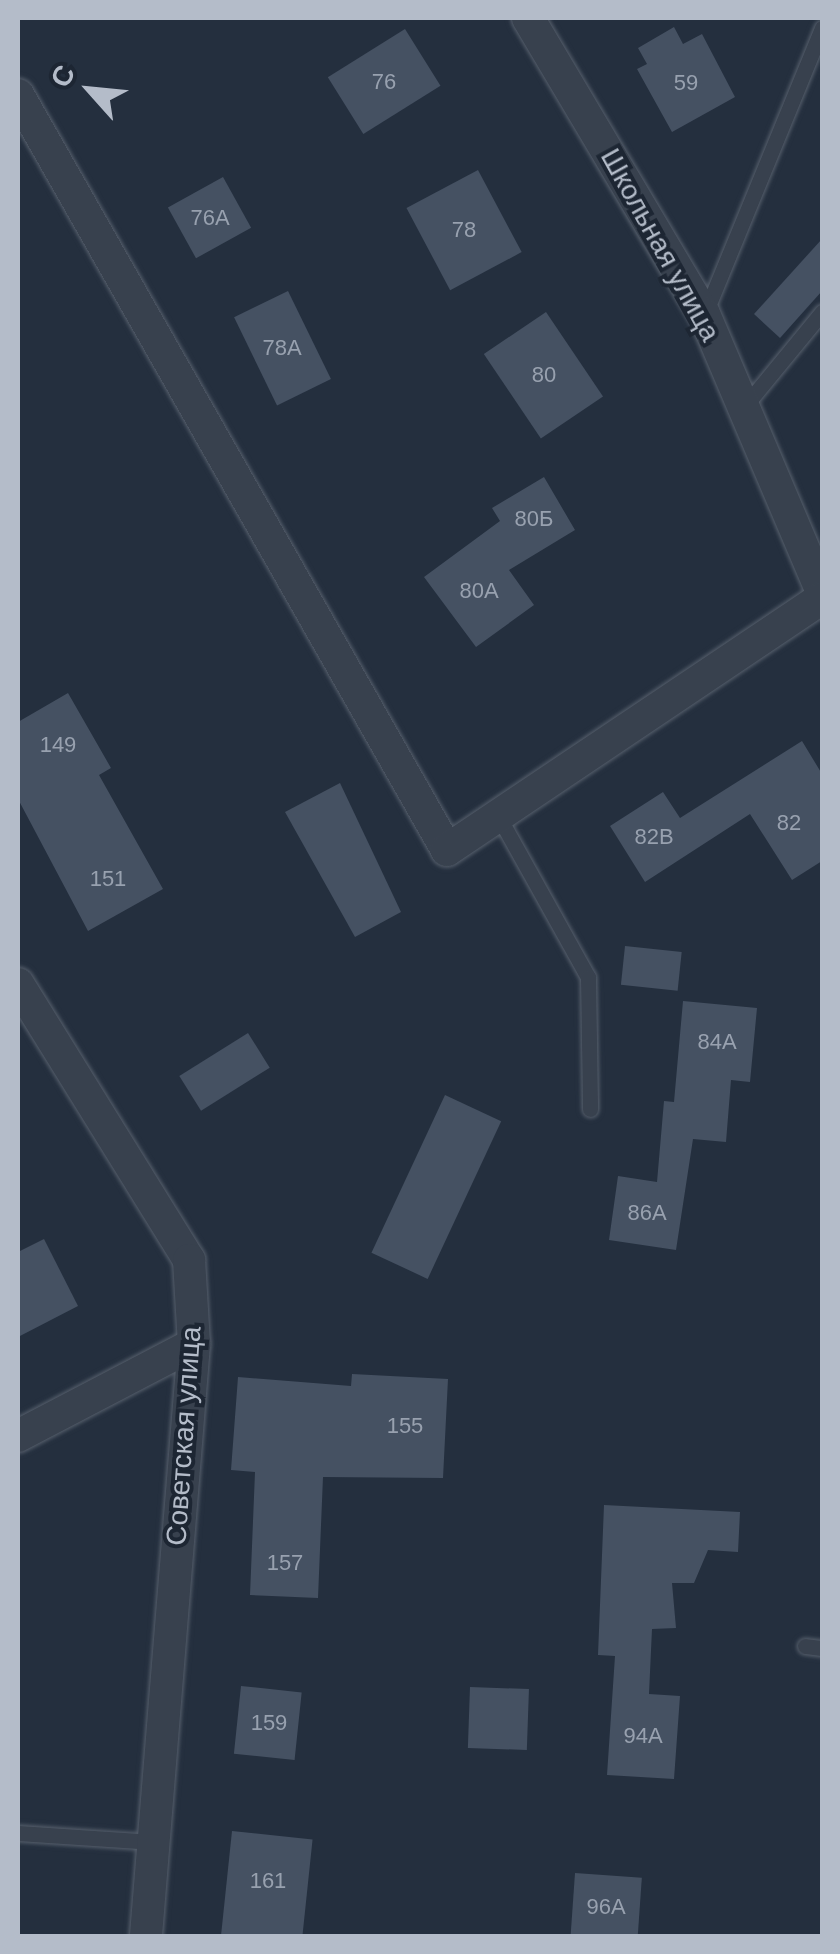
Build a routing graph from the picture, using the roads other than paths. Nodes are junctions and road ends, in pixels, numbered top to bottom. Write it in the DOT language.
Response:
graph roads {
  1 [pos="528,18"];
  2 [pos="822,28"];
  3 [pos="18,95"];
  4 [pos="822,312"];
  5 [pos="704,314"];
  6 [pos="744,406"];
  7 [pos="822,595"];
  8 [pos="496,811"];
  9 [pos="18,984"];
  10 [pos="590,1109"];
  11 [pos="194,1344"];
  12 [pos="18,1436"];
  13 [pos="804,1646"];
  14 [pos="822,1648"];
  15 [pos="18,1833"];
  16 [pos="154,1842"];
  17 [pos="146,1936"];
  1 -- 5 [label="street, Школьная улица"];
  2 -- 5 [label="lane"];
  3 -- 8 [label="street"];
  4 -- 6 [label="lane"];
  5 -- 6 [label="street, Школьная улица"];
  6 -- 7 [label="street, Школьная улица"];
  7 -- 8 [label="street"];
  8 -- 10 [label="lane"];
  9 -- 11 [label="street, Советская улица"];
  11 -- 12 [label="street"];
  11 -- 16 [label="street, Советская улица"];
  13 -- 14 [label="lane"];
  15 -- 16 [label="lane"];
  16 -- 17 [label="street, Советская улица"];
}
